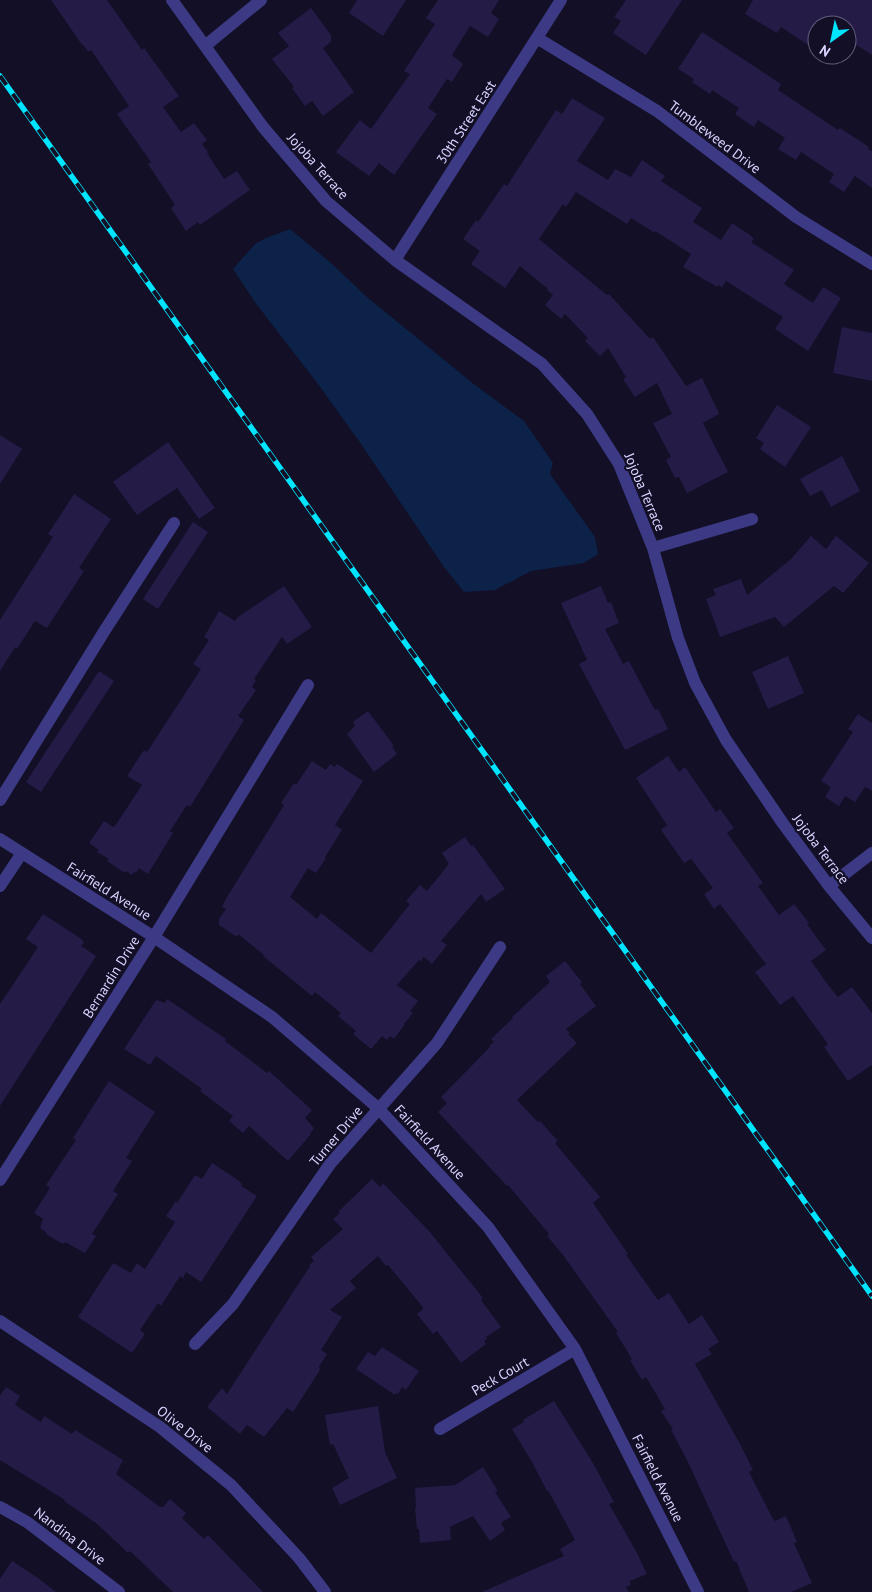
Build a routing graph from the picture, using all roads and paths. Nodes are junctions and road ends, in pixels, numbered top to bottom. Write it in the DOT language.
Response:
graph roads {
  1 [pos="172,0"];
  2 [pos="261,0"];
  3 [pos="561,0"];
  4 [pos="537,38"];
  5 [pos="205,46"];
  6 [pos="395,260"];
  7 [pos="872,264"];
  8 [pos="752,520"];
  9 [pos="174,523"];
  10 [pos="653,548"];
  11 [pos="308,685"];
  12 [pos="0,800"];
  13 [pos="0,839"];
  14 [pos="22,853"];
  15 [pos="872,853"];
  16 [pos="0,886"];
  17 [pos="829,886"];
  18 [pos="154,937"];
  19 [pos="872,938"];
  20 [pos="500,947"];
  21 [pos="378,1108"];
  22 [pos="0,1180"];
  23 [pos="0,1320"];
  24 [pos="195,1344"];
  25 [pos="575,1349"];
  26 [pos="440,1429"];
  27 [pos="0,1507"];
  28 [pos="119,1592"];
  29 [pos="324,1592"];
  30 [pos="698,1592"];
  1 -- 5 [label="street, Jojoba Terrace"];
  2 -- 5 [label="street"];
  3 -- 4 [label="street, 30th Street East"];
  4 -- 6 [label="street, 30th Street East"];
  4 -- 7 [label="street, Tumbleweed Drive"];
  5 -- 6 [label="street, Jojoba Terrace"];
  6 -- 10 [label="street, Jojoba Terrace"];
  8 -- 10 [label="street"];
  9 -- 12 [label="street"];
  10 -- 17 [label="street, Jojoba Terrace"];
  11 -- 18 [label="street, Bernardin Drive"];
  13 -- 14 [label="street, Fairfield Avenue"];
  14 -- 16 [label="street"];
  14 -- 18 [label="street, Fairfield Avenue"];
  15 -- 17 [label="street"];
  17 -- 19 [label="street, Jojoba Terrace"];
  18 -- 21 [label="street, Fairfield Avenue"];
  18 -- 22 [label="street, Bernardin Drive"];
  20 -- 21 [label="street, Turner Drive"];
  21 -- 24 [label="street, Turner Drive"];
  21 -- 25 [label="street, Fairfield Avenue"];
  23 -- 29 [label="street, Olive Drive"];
  25 -- 26 [label="street, Peck Court"];
  25 -- 30 [label="street, Fairfield Avenue"];
  27 -- 28 [label="street, Nandina Drive"];
}
